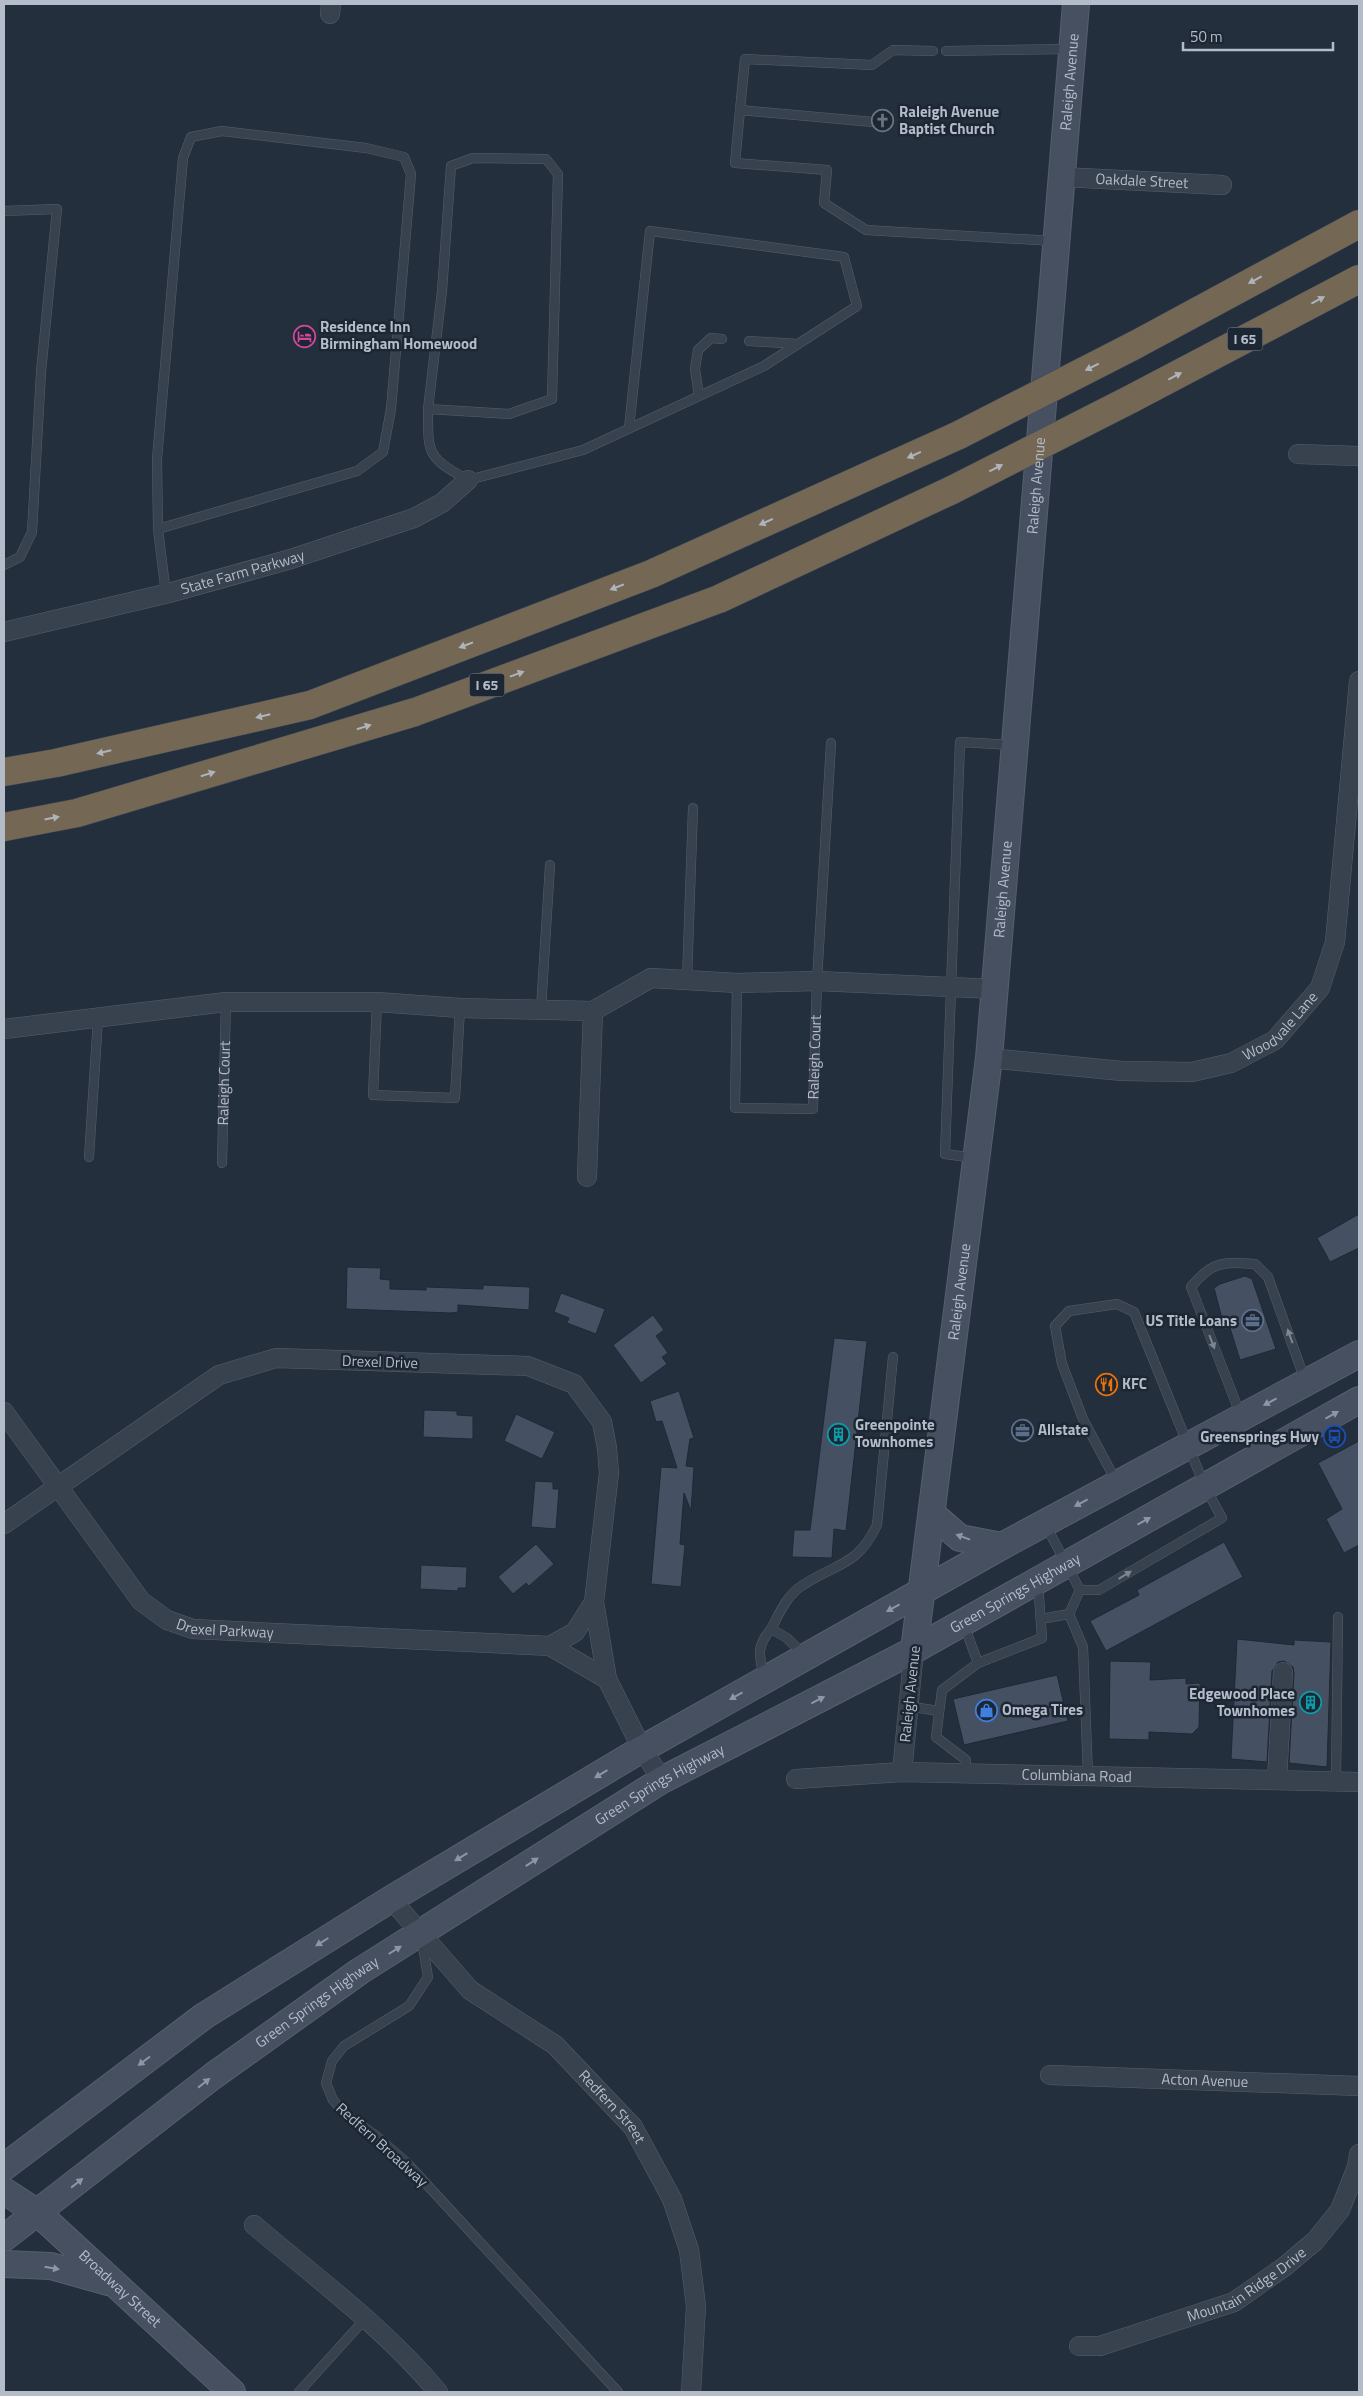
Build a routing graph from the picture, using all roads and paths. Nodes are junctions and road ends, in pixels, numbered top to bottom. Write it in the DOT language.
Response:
graph roads {
  1 [pos="1076,4"];
  2 [pos="1072,49"];
  3 [pos="934,51"];
  4 [pos="946,51"];
  5 [pos="740,110"];
  6 [pos="873,122"];
  7 [pos="1062,177"];
  8 [pos="1222,185"];
  9 [pos="4,211"];
  10 [pos="1359,224"];
  11 [pos="1056,241"];
  12 [pos="1359,279"];
  13 [pos="722,339"];
  14 [pos="749,341"];
  15 [pos="798,344"];
  16 [pos="699,396"];
  17 [pos="428,409"];
  18 [pos="629,428"];
  19 [pos="1298,454"];
  20 [pos="1359,456"];
  21 [pos="468,480"];
  22 [pos="158,529"];
  23 [pos="4,565"];
  24 [pos="166,594"];
  25 [pos="4,632"];
  26 [pos="1359,681"];
  27 [pos="831,743"];
  28 [pos="1015,746"];
  29 [pos="4,772"];
  30 [pos="693,808"];
  31 [pos="4,827"];
  32 [pos="550,864"];
  33 [pos="687,979"];
  34 [pos="817,982"];
  35 [pos="737,983"];
  36 [pos="951,988"];
  37 [pos="995,989"];
  38 [pos="226,1002"];
  39 [pos="377,1002"];
  40 [pos="460,1008"];
  41 [pos="541,1009"];
  42 [pos="593,1011"];
  43 [pos="98,1019"];
  44 [pos="4,1028"];
  45 [pos="989,1058"];
  46 [pos="89,1157"];
  47 [pos="976,1158"];
  48 [pos="222,1163"];
  49 [pos="587,1177"];
  50 [pos="1359,1354"];
  51 [pos="893,1357"];
  52 [pos="1306,1382"];
  53 [pos="1359,1400"];
  54 [pos="4,1412"];
  55 [pos="1241,1417"];
  56 [pos="1189,1445"];
  57 [pos="1117,1484"];
  58 [pos="57,1487"];
  59 [pos="1204,1487"];
  60 [pos="932,1514"];
  61 [pos="1044,1523"];
  62 [pos="4,1524"];
  63 [pos="1002,1546"];
  64 [pos="1066,1565"];
  65 [pos="1038,1581"];
  66 [pos="1080,1590"];
  67 [pos="922,1592"];
  68 [pos="594,1602"];
  69 [pos="1069,1614"];
  70 [pos="1338,1617"];
  71 [pos="1041,1619"];
  72 [pos="963,1623"];
  73 [pos="771,1629"];
  74 [pos="550,1646"];
  75 [pos="914,1650"];
  76 [pos="806,1657"];
  77 [pos="978,1663"];
  78 [pos="1283,1672"];
  79 [pos="606,1679"];
  80 [pos="764,1680"];
  81 [pos="908,1706"];
  82 [pos="938,1710"];
  83 [pos="642,1749"];
  84 [pos="902,1772"];
  85 [pos="966,1773"];
  86 [pos="1088,1776"];
  87 [pos="796,1778"];
  88 [pos="662,1780"];
  89 [pos="1277,1780"];
  90 [pos="1336,1781"];
  91 [pos="1359,1782"];
  92 [pos="391,1899"];
  93 [pos="421,1933"];
  94 [pos="1050,2075"];
  95 [pos="1359,2086"];
  96 [pos="1359,2154"];
  97 [pos="4,2166"];
  98 [pos="4,2191"];
  99 [pos="38,2213"];
  100 [pos="254,2225"];
  101 [pos="4,2238"];
  102 [pos="4,2264"];
  103 [pos="112,2283"];
  104 [pos="365,2319"];
  105 [pos="1079,2346"];
  106 [pos="232,2392"];
  107 [pos="298,2392"];
  108 [pos="438,2392"];
  109 [pos="618,2392"];
  110 [pos="692,2392"];
  1 -- 2 [label="main road, Raleigh Avenue"];
  2 -- 4 [label="lane"];
  2 -- 7 [label="main road, Raleigh Avenue"];
  3 -- 5 [label="lane"];
  5 -- 6 [label="lane"];
  5 -- 11 [label="lane"];
  7 -- 8 [label="street, Oakdale Street"];
  7 -- 11 [label="main road, Raleigh Avenue"];
  9 -- 23 [label="lane"];
  10 -- 29 [label="highway, one-way, bridge"];
  11 -- 28 [label="main road, Raleigh Avenue"];
  31 -- 12 [label="highway, I 65, one-way, bridge"];
  13 -- 16 [label="lane"];
  14 -- 15 [label="lane"];
  15 -- 16 [label="lane"];
  15 -- 18 [label="lane"];
  16 -- 18 [label="lane"];
  17 -- 17 [label="lane"];
  17 -- 21 [label="lane"];
  18 -- 21 [label="lane"];
  19 -- 20 [label="street"];
  21 -- 24 [label="street, State Farm Parkway"];
  22 -- 22 [label="lane"];
  22 -- 24 [label="lane"];
  24 -- 25 [label="street, State Farm Parkway"];
  26 -- 45 [label="street, Woodvale Lane"];
  27 -- 34 [label="lane, Raleigh Court"];
  28 -- 36 [label="lane"];
  28 -- 37 [label="main road, Raleigh Avenue"];
  30 -- 33 [label="lane"];
  32 -- 41 [label="lane"];
  33 -- 35 [label="street"];
  33 -- 42 [label="street"];
  34 -- 35 [label="street"];
  34 -- 35 [label="lane, Raleigh Court"];
  34 -- 36 [label="street"];
  36 -- 37 [label="street"];
  36 -- 47 [label="lane"];
  37 -- 45 [label="main road, Raleigh Avenue"];
  38 -- 39 [label="street"];
  38 -- 43 [label="street"];
  38 -- 48 [label="lane, Raleigh Court"];
  39 -- 40 [label="street"];
  39 -- 40 [label="lane"];
  40 -- 41 [label="street"];
  41 -- 42 [label="street"];
  42 -- 49 [label="street"];
  43 -- 44 [label="street"];
  43 -- 46 [label="lane"];
  45 -- 47 [label="main road, Raleigh Avenue"];
  47 -- 60 [label="main road, Raleigh Avenue"];
  50 -- 52 [label="main road"];
  51 -- 73 [label="lane"];
  52 -- 55 [label="main road, one-way"];
  52 -- 55 [label="lane, one-way"];
  59 -- 53 [label="main road, Green Springs Highway, one-way"];
  54 -- 58 [label="street, Drexel Parkway"];
  55 -- 56 [label="main road"];
  56 -- 57 [label="main road"];
  56 -- 57 [label="lane"];
  56 -- 59 [label="lane"];
  57 -- 61 [label="main road, one-way"];
  58 -- 62 [label="street, Drexel Drive"];
  58 -- 68 [label="street, Drexel Drive"];
  58 -- 74 [label="street, Drexel Parkway"];
  64 -- 59 [label="main road, Green Springs Highway, one-way"];
  66 -- 59 [label="lane, one-way"];
  63 -- 60 [label="main road, one-way"];
  60 -- 67 [label="main road, Raleigh Avenue"];
  61 -- 63 [label="main road"];
  61 -- 64 [label="lane"];
  63 -- 67 [label="main road"];
  64 -- 65 [label="main road, Green Springs Highway"];
  64 -- 66 [label="lane"];
  65 -- 71 [label="lane"];
  65 -- 72 [label="main road, Green Springs Highway"];
  66 -- 69 [label="lane"];
  67 -- 75 [label="main road, Raleigh Avenue"];
  67 -- 76 [label="main road, one-way"];
  68 -- 74 [label="street, Drexel Drive"];
  68 -- 79 [label="street, Drexel Drive"];
  69 -- 71 [label="lane"];
  69 -- 86 [label="lane"];
  70 -- 90 [label="lane"];
  71 -- 77 [label="lane"];
  72 -- 75 [label="main road, Green Springs Highway"];
  72 -- 77 [label="lane"];
  73 -- 76 [label="lane"];
  73 -- 80 [label="lane"];
  74 -- 79 [label="street, Drexel Parkway"];
  75 -- 81 [label="street, Raleigh Avenue"];
  88 -- 75 [label="main road, Green Springs Highway, one-way"];
  76 -- 80 [label="main road"];
  77 -- 82 [label="lane"];
  78 -- 89 [label="street"];
  79 -- 83 [label="street"];
  80 -- 83 [label="main road, one-way"];
  81 -- 82 [label="lane"];
  81 -- 84 [label="street, Raleigh Avenue"];
  82 -- 85 [label="lane"];
  83 -- 88 [label="street"];
  83 -- 92 [label="main road, one-way"];
  84 -- 85 [label="street, Columbiana Road"];
  84 -- 87 [label="street, Columbiana Road"];
  85 -- 86 [label="street, Columbiana Road"];
  86 -- 89 [label="street, Columbiana Road"];
  93 -- 88 [label="main road, Green Springs Highway, one-way"];
  89 -- 90 [label="street, Columbiana Road"];
  90 -- 91 [label="street, Columbiana Road"];
  92 -- 93 [label="street, Redfern Street"];
  92 -- 97 [label="main road, one-way"];
  99 -- 93 [label="main road, Green Springs Highway, one-way"];
  93 -- 109 [label="lane, Redfern Broadway"];
  93 -- 110 [label="street, Redfern Street"];
  94 -- 95 [label="street, Acton Avenue"];
  96 -- 105 [label="street, Mountain Ridge Drive"];
  98 -- 99 [label="main road, Broadway Street"];
  99 -- 101 [label="main road, Green Springs Highway"];
  99 -- 103 [label="main road, Broadway Street"];
  100 -- 104 [label="street"];
  102 -- 103 [label="main road, one-way"];
  103 -- 106 [label="main road, Broadway Street"];
  104 -- 107 [label="lane"];
  104 -- 108 [label="street"];
}
